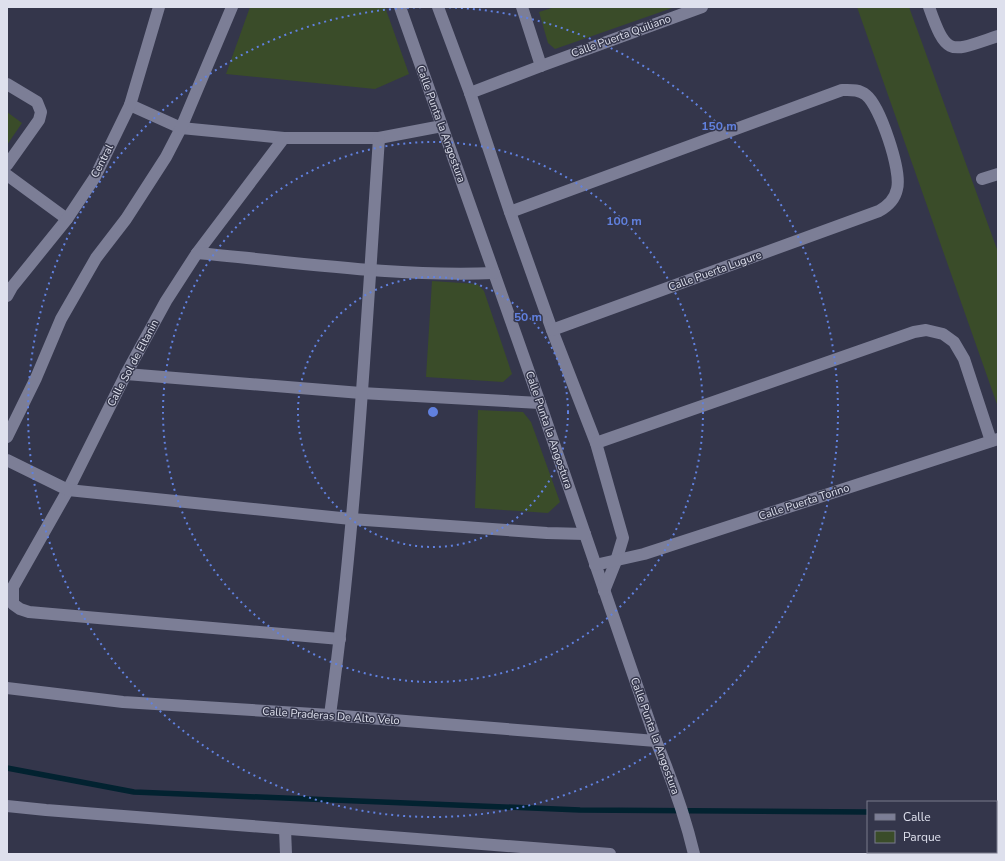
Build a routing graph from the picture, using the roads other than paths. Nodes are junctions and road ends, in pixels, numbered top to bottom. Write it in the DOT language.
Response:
graph roads {
  1 [pos="159,7"];
  2 [pos="232,7"];
  3 [pos="400,7"];
  4 [pos="438,7"];
  5 [pos="522,7"];
  6 [pos="702,7"];
  7 [pos="929,7"];
  8 [pos="998,36"];
  9 [pos="541,66"];
  10 [pos="7,84"];
  11 [pos="470,93"];
  12 [pos="130,105"];
  13 [pos="442,126"];
  14 [pos="181,128"];
  15 [pos="284,138"];
  16 [pos="379,138"];
  17 [pos="7,165"];
  18 [pos="998,174"];
  19 [pos="7,175"];
  20 [pos="982,179"];
  21 [pos="510,212"];
  22 [pos="67,219"];
  23 [pos="197,253"];
  24 [pos="370,269"];
  25 [pos="494,273"];
  26 [pos="7,296"];
  27 [pos="552,330"];
  28 [pos="126,374"];
  29 [pos="361,393"];
  30 [pos="540,402"];
  31 [pos="7,438"];
  32 [pos="994,440"];
  33 [pos="596,443"];
  34 [pos="7,460"];
  35 [pos="68,490"];
  36 [pos="351,519"];
  37 [pos="585,534"];
  38 [pos="616,560"];
  39 [pos="595,565"];
  40 [pos="604,591"];
  41 [pos="340,639"];
  42 [pos="7,688"];
  43 [pos="330,715"];
  44 [pos="656,741"];
  45 [pos="7,806"];
  46 [pos="285,829"];
  47 [pos="286,854"];
  48 [pos="610,854"];
  49 [pos="694,854"];
  1 -- 12 [label="street, Central"];
  2 -- 14 [label="street"];
  3 -- 13 [label="street, Calle Punta la Angostura"];
  4 -- 11 [label="street"];
  5 -- 9 [label="street"];
  6 -- 9 [label="street, Calle Puerta Quiliano"];
  7 -- 8 [label="street"];
  9 -- 11 [label="street, Calle Puerta Quiliano"];
  10 -- 17 [label="street"];
  11 -- 21 [label="street"];
  12 -- 14 [label="street"];
  12 -- 22 [label="street, Central"];
  13 -- 16 [label="street"];
  13 -- 25 [label="street, Calle Punta la Angostura"];
  14 -- 15 [label="street"];
  14 -- 31 [label="street"];
  15 -- 16 [label="street"];
  15 -- 23 [label="street, Calle Sol de Eltanin"];
  16 -- 24 [label="street"];
  18 -- 20 [label="street"];
  19 -- 22 [label="street"];
  21 -- 27 [label="street"];
  21 -- 27 [label="street, Calle Puerta Lugure"];
  22 -- 26 [label="street, Central"];
  23 -- 24 [label="street"];
  23 -- 28 [label="street, Calle Sol de Eltanin"];
  24 -- 25 [label="street"];
  24 -- 29 [label="street"];
  25 -- 30 [label="street, Calle Punta la Angostura"];
  27 -- 33 [label="street"];
  28 -- 29 [label="street"];
  28 -- 35 [label="street, Calle Sol de Eltanin"];
  29 -- 30 [label="street"];
  29 -- 36 [label="street"];
  30 -- 37 [label="street, Calle Punta la Angostura"];
  32 -- 33 [label="street"];
  32 -- 38 [label="street, Calle Puerta Torino"];
  33 -- 38 [label="street"];
  34 -- 35 [label="street"];
  35 -- 36 [label="street"];
  35 -- 41 [label="street, Calle Sol de Eltanin"];
  36 -- 37 [label="street"];
  36 -- 41 [label="street"];
  37 -- 39 [label="street, Calle Punta la Angostura"];
  38 -- 39 [label="street, Calle Puerta Torino"];
  38 -- 40 [label="street"];
  39 -- 40 [label="street, Calle Punta la Angostura"];
  40 -- 44 [label="street, Calle Punta la Angostura"];
  41 -- 43 [label="street"];
  42 -- 43 [label="street, Calle Praderas De Alto Velo"];
  43 -- 44 [label="street, Calle Praderas De Alto Velo"];
  44 -- 49 [label="street, Calle Punta la Angostura"];
  45 -- 46 [label="street"];
  46 -- 47 [label="street"];
  46 -- 48 [label="street"];
}
